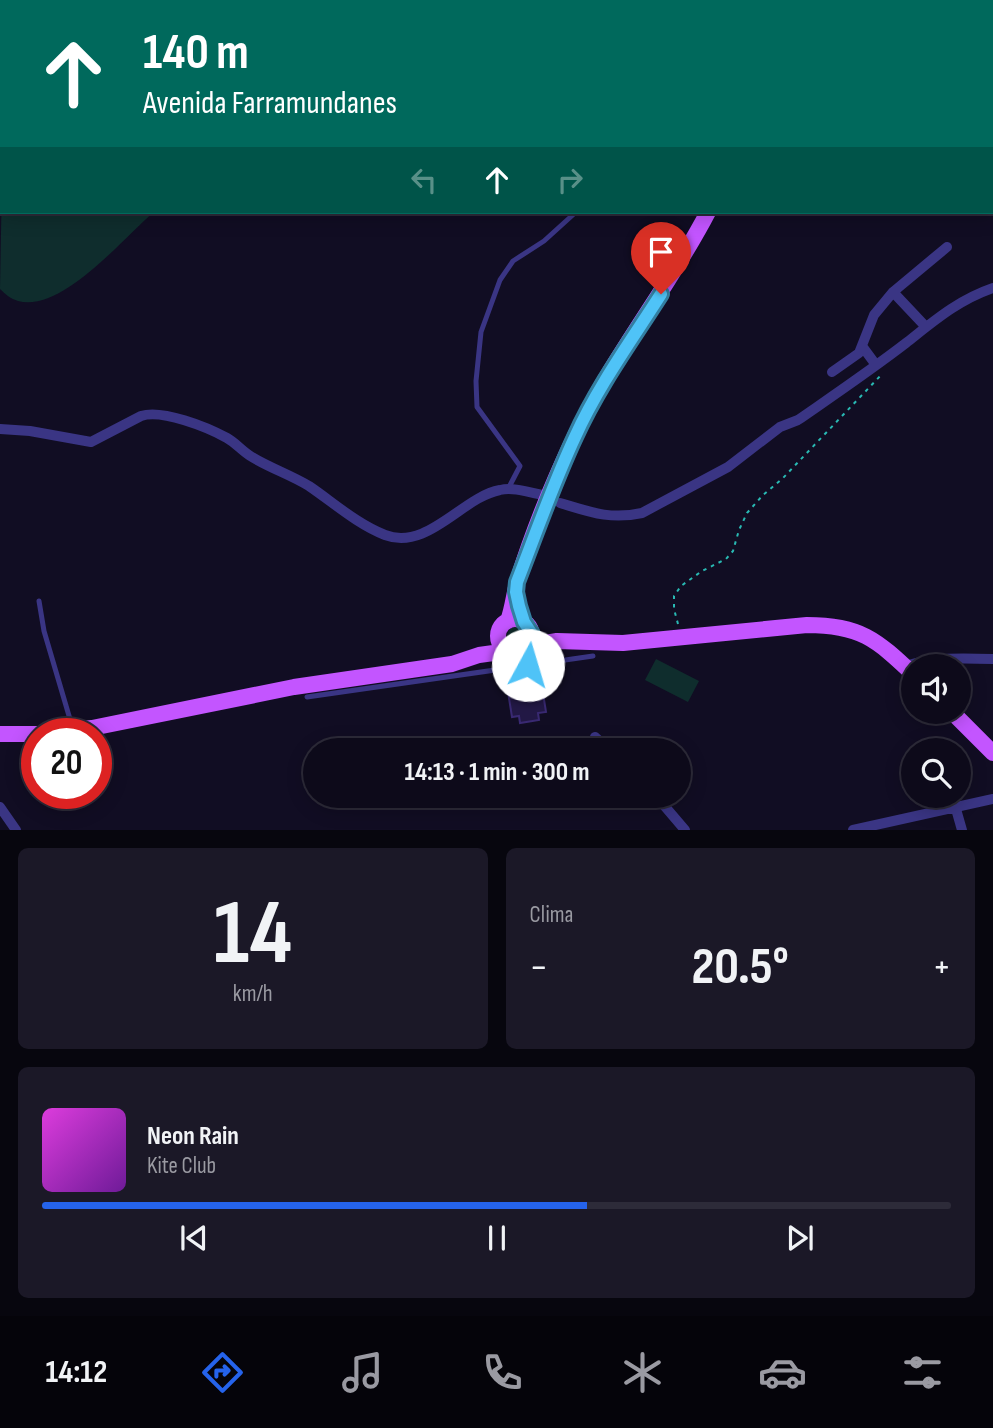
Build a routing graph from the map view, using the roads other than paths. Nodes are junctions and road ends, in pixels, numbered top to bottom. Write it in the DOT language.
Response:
graph roads {
  1 [pos="574,214"];
  2 [pos="707,214"];
  3 [pos="947,247"];
  4 [pos="993,288"];
  5 [pos="893,292"];
  6 [pos="926,327"];
  7 [pos="862,346"];
  8 [pos="881,368"];
  9 [pos="832,372"];
  10 [pos="0,429"];
  11 [pos="508,489"];
  12 [pos="547,490"];
  13 [pos="560,503"];
  14 [pos="39,601"];
  15 [pos="515,625"];
  16 [pos="574,642"];
  17 [pos="517,653"];
  18 [pos="593,656"];
  19 [pos="473,657"];
  20 [pos="971,658"];
  21 [pos="993,659"];
  22 [pos="528,665"];
  23 [pos="901,665"];
  24 [pos="307,697"];
  25 [pos="69,718"];
  26 [pos="112,723"];
  27 [pos="964,724"];
  28 [pos="0,734"];
  29 [pos="21,734"];
  30 [pos="993,753"];
  31 [pos="993,799"];
  32 [pos="0,807"];
  33 [pos="666,808"];
  34 [pos="956,809"];
  35 [pos="857,829"];
  36 [pos="16,830"];
  37 [pos="685,830"];
  38 [pos="962,830"];
  1 -- 11 [label="lane"];
  2 -- 12 [label="main road"];
  3 -- 5 [label="street"];
  4 -- 6 [label="street"];
  5 -- 6 [label="street"];
  5 -- 7 [label="street"];
  6 -- 8 [label="street"];
  7 -- 8 [label="street"];
  7 -- 9 [label="street"];
  8 -- 13 [label="street"];
  10 -- 11 [label="street"];
  11 -- 12 [label="street"];
  12 -- 15 [label="main road"];
  14 -- 25 [label="lane"];
  15 -- 16 [label="main road"];
  15 -- 17 [label="main road"];
  15 -- 17 [label="main road"];
  15 -- 19 [label="main road"];
  16 -- 17 [label="main road"];
  16 -- 23 [label="main road"];
  17 -- 19 [label="main road"];
  17 -- 22 [label="lane"];
  17 -- 22 [label="lane"];
  17 -- 24 [label="lane"];
  18 -- 22 [label="lane"];
  19 -- 26 [label="main road"];
  20 -- 21 [label="street"];
  27 -- 30 [label="main road"];
  28 -- 29 [label="main road"];
  31 -- 34 [label="street"];
  32 -- 36 [label="street"];
  33 -- 37 [label="street"];
  34 -- 35 [label="street"];
  34 -- 38 [label="street"];
}
